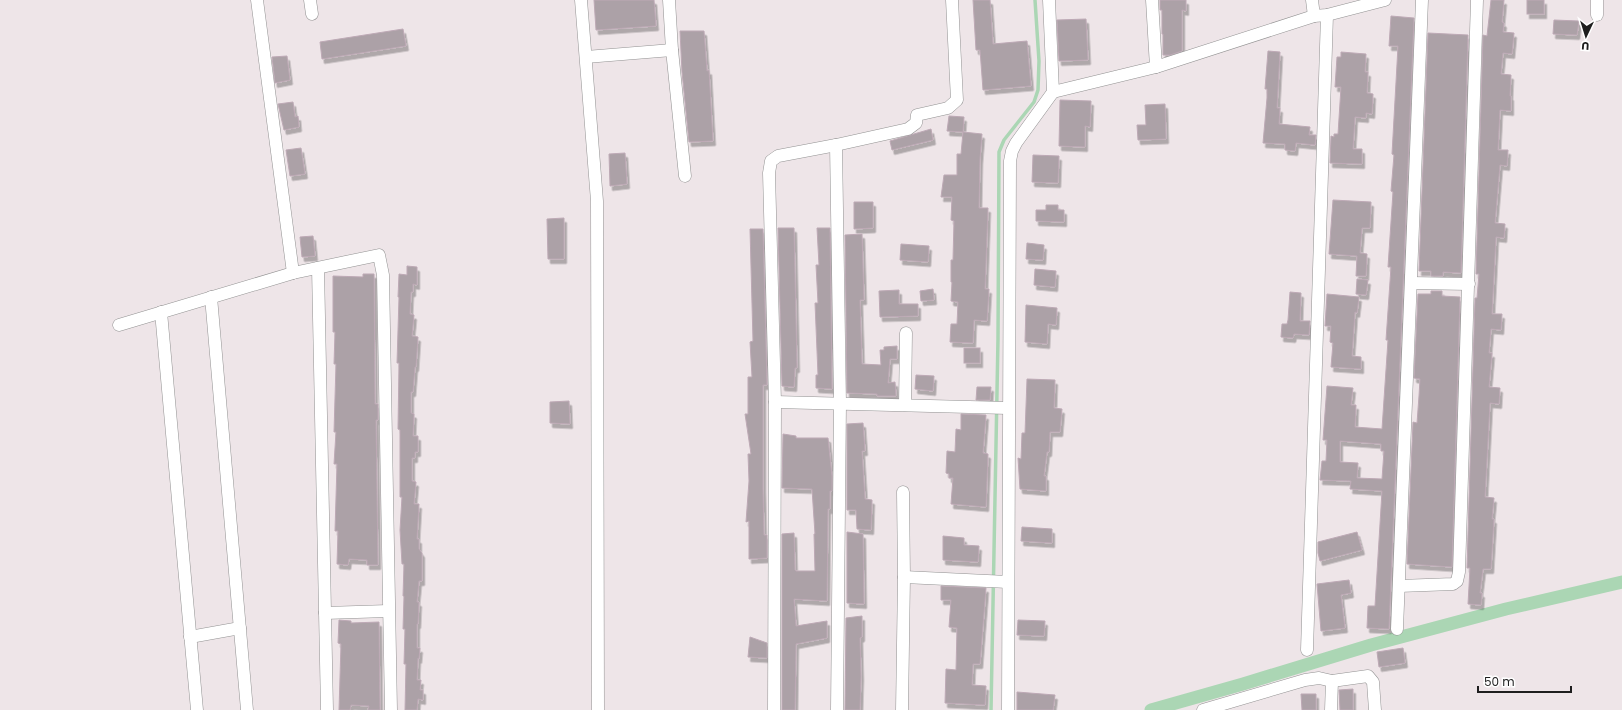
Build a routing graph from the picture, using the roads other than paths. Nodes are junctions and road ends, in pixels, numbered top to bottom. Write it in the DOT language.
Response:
graph roads {
  1 [pos="256,0"];
  2 [pos="310,0"];
  3 [pos="581,0"];
  4 [pos="669,0"];
  5 [pos="952,0"];
  6 [pos="1049,0"];
  7 [pos="1152,0"];
  8 [pos="1312,0"];
  9 [pos="1385,0"];
  10 [pos="1422,0"];
  11 [pos="1477,0"];
  12 [pos="1597,0"];
  13 [pos="312,14"];
  14 [pos="1597,15"];
  15 [pos="1314,16"];
  16 [pos="1327,16"];
  17 [pos="672,50"];
  18 [pos="586,57"];
  19 [pos="1156,67"];
  20 [pos="1053,92"];
  21 [pos="836,145"];
  22 [pos="685,176"];
  23 [pos="318,268"];
  24 [pos="293,272"];
  25 [pos="1411,283"];
  26 [pos="1469,284"];
  27 [pos="211,297"];
  28 [pos="161,312"];
  29 [pos="119,325"];
  30 [pos="906,333"];
  31 [pos="775,402"];
  32 [pos="840,403"];
  33 [pos="905,405"];
  34 [pos="1000,408"];
  35 [pos="903,492"];
  36 [pos="904,577"];
  37 [pos="1001,582"];
  38 [pos="1399,586"];
  39 [pos="388,610"];
  40 [pos="325,613"];
  41 [pos="240,628"];
  42 [pos="1397,629"];
  43 [pos="190,637"];
  44 [pos="1306,650"];
  45 [pos="1332,681"];
  46 [pos="197,710"];
  47 [pos="247,710"];
  48 [pos="327,710"];
  49 [pos="391,710"];
  50 [pos="598,710"];
  51 [pos="774,710"];
  52 [pos="837,710"];
  53 [pos="902,710"];
  54 [pos="1008,710"];
  55 [pos="1203,710"];
  56 [pos="1331,710"];
  57 [pos="1375,710"];
  1 -- 24 [label="street"];
  2 -- 13 [label="street"];
  3 -- 18 [label="street"];
  4 -- 17 [label="street"];
  5 -- 21 [label="street"];
  6 -- 20 [label="street"];
  7 -- 19 [label="street"];
  8 -- 15 [label="street"];
  9 -- 16 [label="street"];
  10 -- 25 [label="street"];
  11 -- 26 [label="street"];
  12 -- 14 [label="street"];
  15 -- 16 [label="street"];
  15 -- 19 [label="street"];
  16 -- 44 [label="street"];
  17 -- 18 [label="street"];
  17 -- 22 [label="street"];
  18 -- 50 [label="street"];
  19 -- 20 [label="street"];
  20 -- 34 [label="street"];
  21 -- 31 [label="street"];
  21 -- 32 [label="street"];
  23 -- 24 [label="street"];
  23 -- 39 [label="street"];
  23 -- 40 [label="street"];
  24 -- 27 [label="street"];
  25 -- 26 [label="street"];
  25 -- 38 [label="street"];
  26 -- 38 [label="street"];
  27 -- 28 [label="street"];
  27 -- 41 [label="street"];
  28 -- 29 [label="street"];
  28 -- 43 [label="street"];
  30 -- 33 [label="street"];
  31 -- 32 [label="street"];
  31 -- 51 [label="street"];
  32 -- 33 [label="street"];
  32 -- 52 [label="street"];
  33 -- 34 [label="street"];
  34 -- 37 [label="street"];
  35 -- 36 [label="street"];
  36 -- 37 [label="street"];
  36 -- 53 [label="street"];
  37 -- 54 [label="street"];
  38 -- 42 [label="street"];
  39 -- 40 [label="street"];
  39 -- 49 [label="street"];
  40 -- 48 [label="street"];
  41 -- 43 [label="street"];
  41 -- 47 [label="street"];
  43 -- 46 [label="street"];
  45 -- 55 [label="street"];
  45 -- 56 [label="street"];
  45 -- 57 [label="street"];
}
